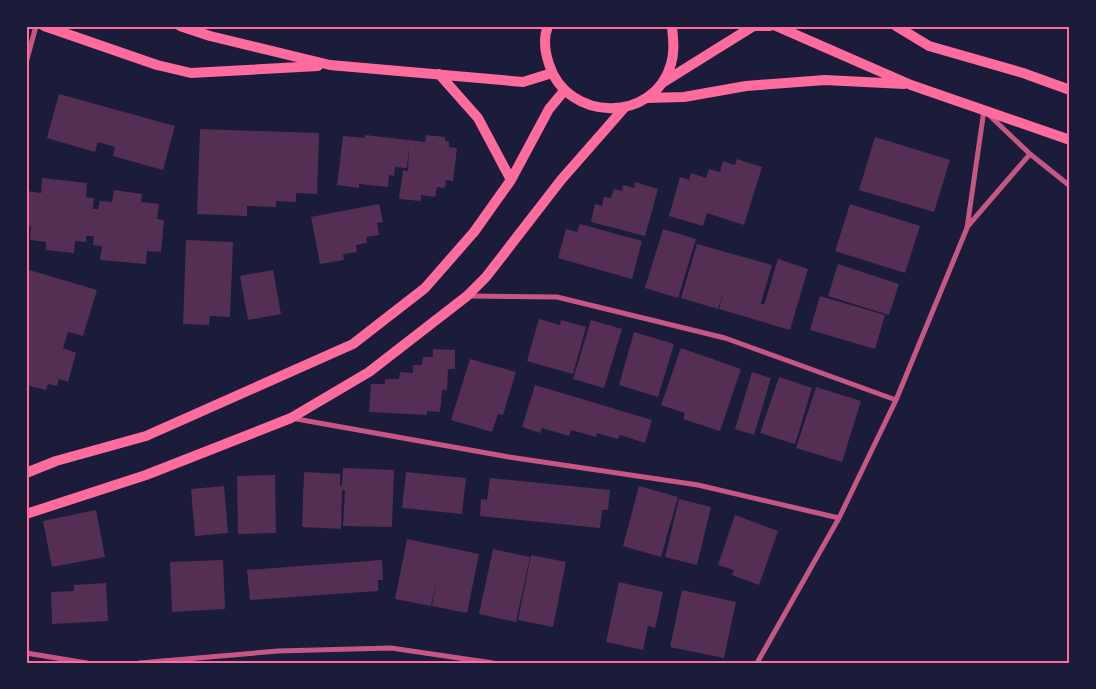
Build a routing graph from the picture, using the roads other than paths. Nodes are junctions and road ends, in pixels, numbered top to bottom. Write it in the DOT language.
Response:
graph roads {
  1 [pos="36,26"];
  2 [pos="44,26"];
  3 [pos="180,26"];
  4 [pos="548,26"];
  5 [pos="672,26"];
  6 [pos="770,26"];
  7 [pos="776,26"];
  8 [pos="896,26"];
  9 [pos="751,27"];
  10 [pos="26,63"];
  11 [pos="330,65"];
  12 [pos="552,73"];
  13 [pos="440,74"];
  14 [pos="661,84"];
  15 [pos="911,85"];
  16 [pos="1070,90"];
  17 [pos="564,91"];
  18 [pos="646,98"];
  19 [pos="625,107"];
  20 [pos="984,110"];
  21 [pos="1070,140"];
  22 [pos="1030,154"];
  23 [pos="511,180"];
  24 [pos="1070,186"];
  25 [pos="967,228"];
  26 [pos="467,296"];
  27 [pos="896,400"];
  28 [pos="291,418"];
  29 [pos="26,473"];
  30 [pos="26,514"];
  31 [pos="840,518"];
  32 [pos="26,653"];
  33 [pos="87,663"];
  34 [pos="139,663"];
  35 [pos="493,663"];
  36 [pos="757,663"];
  1 -- 10 [label="street"];
  2 -- 11 [label="main road"];
  3 -- 11 [label="main road"];
  4 -- 12 [label="main road"];
  5 -- 14 [label="main road"];
  6 -- 9 [label="main road"];
  7 -- 15 [label="main road"];
  8 -- 16 [label="main road"];
  9 -- 14 [label="main road"];
  11 -- 13 [label="main road"];
  12 -- 13 [label="main road"];
  12 -- 17 [label="main road"];
  13 -- 23 [label="main road"];
  14 -- 18 [label="main road"];
  15 -- 18 [label="main road"];
  15 -- 20 [label="main road"];
  17 -- 19 [label="main road"];
  17 -- 23 [label="main road"];
  18 -- 19 [label="main road"];
  19 -- 26 [label="main road"];
  20 -- 21 [label="main road"];
  20 -- 22 [label="street"];
  20 -- 25 [label="street"];
  22 -- 24 [label="street"];
  22 -- 25 [label="street"];
  23 -- 29 [label="main road"];
  25 -- 27 [label="street"];
  26 -- 27 [label="street"];
  26 -- 28 [label="main road"];
  27 -- 31 [label="street"];
  28 -- 30 [label="main road"];
  28 -- 31 [label="street"];
  31 -- 36 [label="street"];
  32 -- 33 [label="street"];
  34 -- 35 [label="street"];
}
